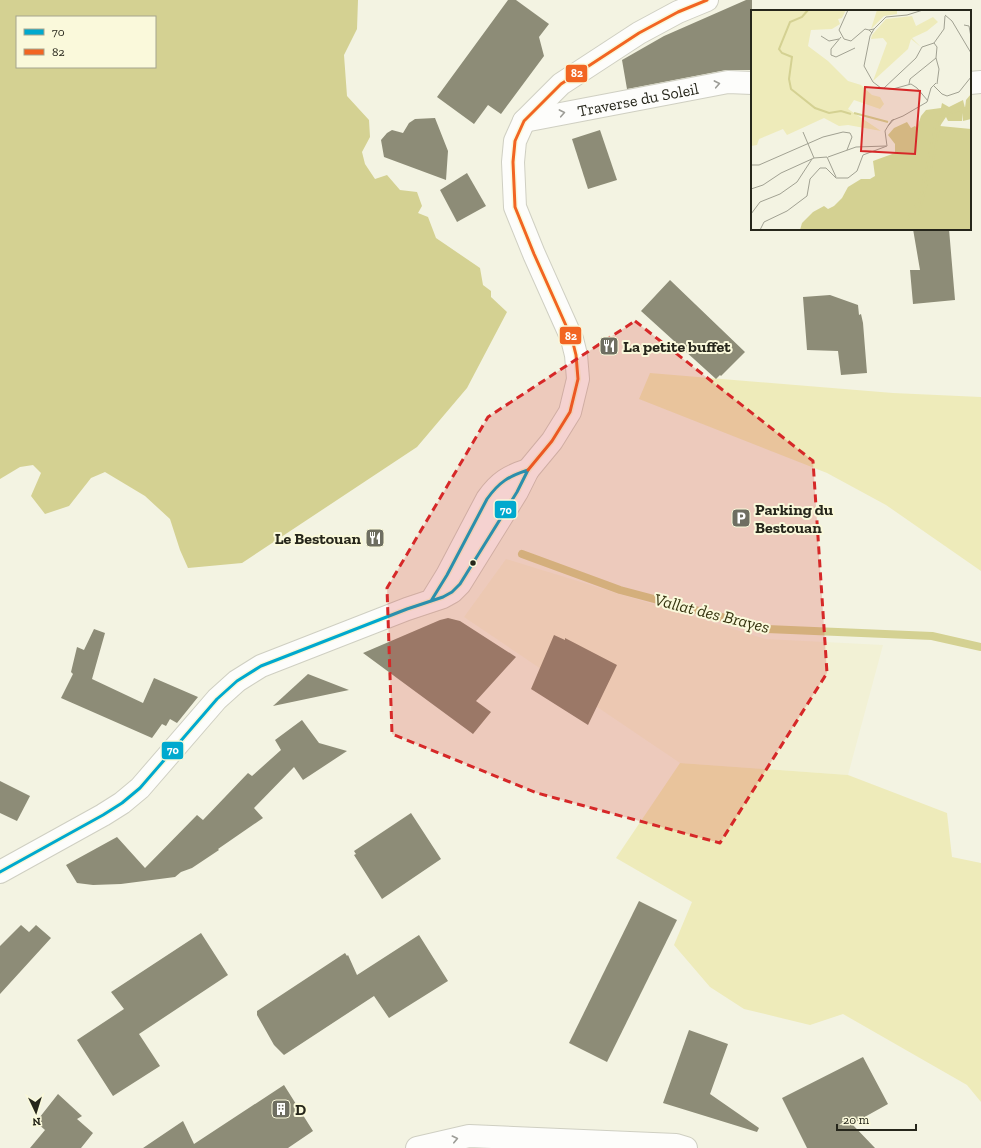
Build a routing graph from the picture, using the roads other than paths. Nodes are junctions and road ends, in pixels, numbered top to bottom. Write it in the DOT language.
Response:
graph roads {
  1 [pos="707,0"];
  2 [pos="981,82"];
  3 [pos="751,83"];
  4 [pos="971,83"];
  5 [pos="524,121"];
  6 [pos="0,872"];
  7 [pos="642,1146"];
  8 [pos="417,1148"];
  9 [pos="686,1148"];
  1 -- 5 [label="street"];
  2 -- 4 [label="street"];
  5 -- 3 [label="street, Traverse du Soleil, one-way"];
  5 -- 6 [label="street"];
  8 -- 7 [label="street, one-way"];
  7 -- 9 [label="street"];
}
